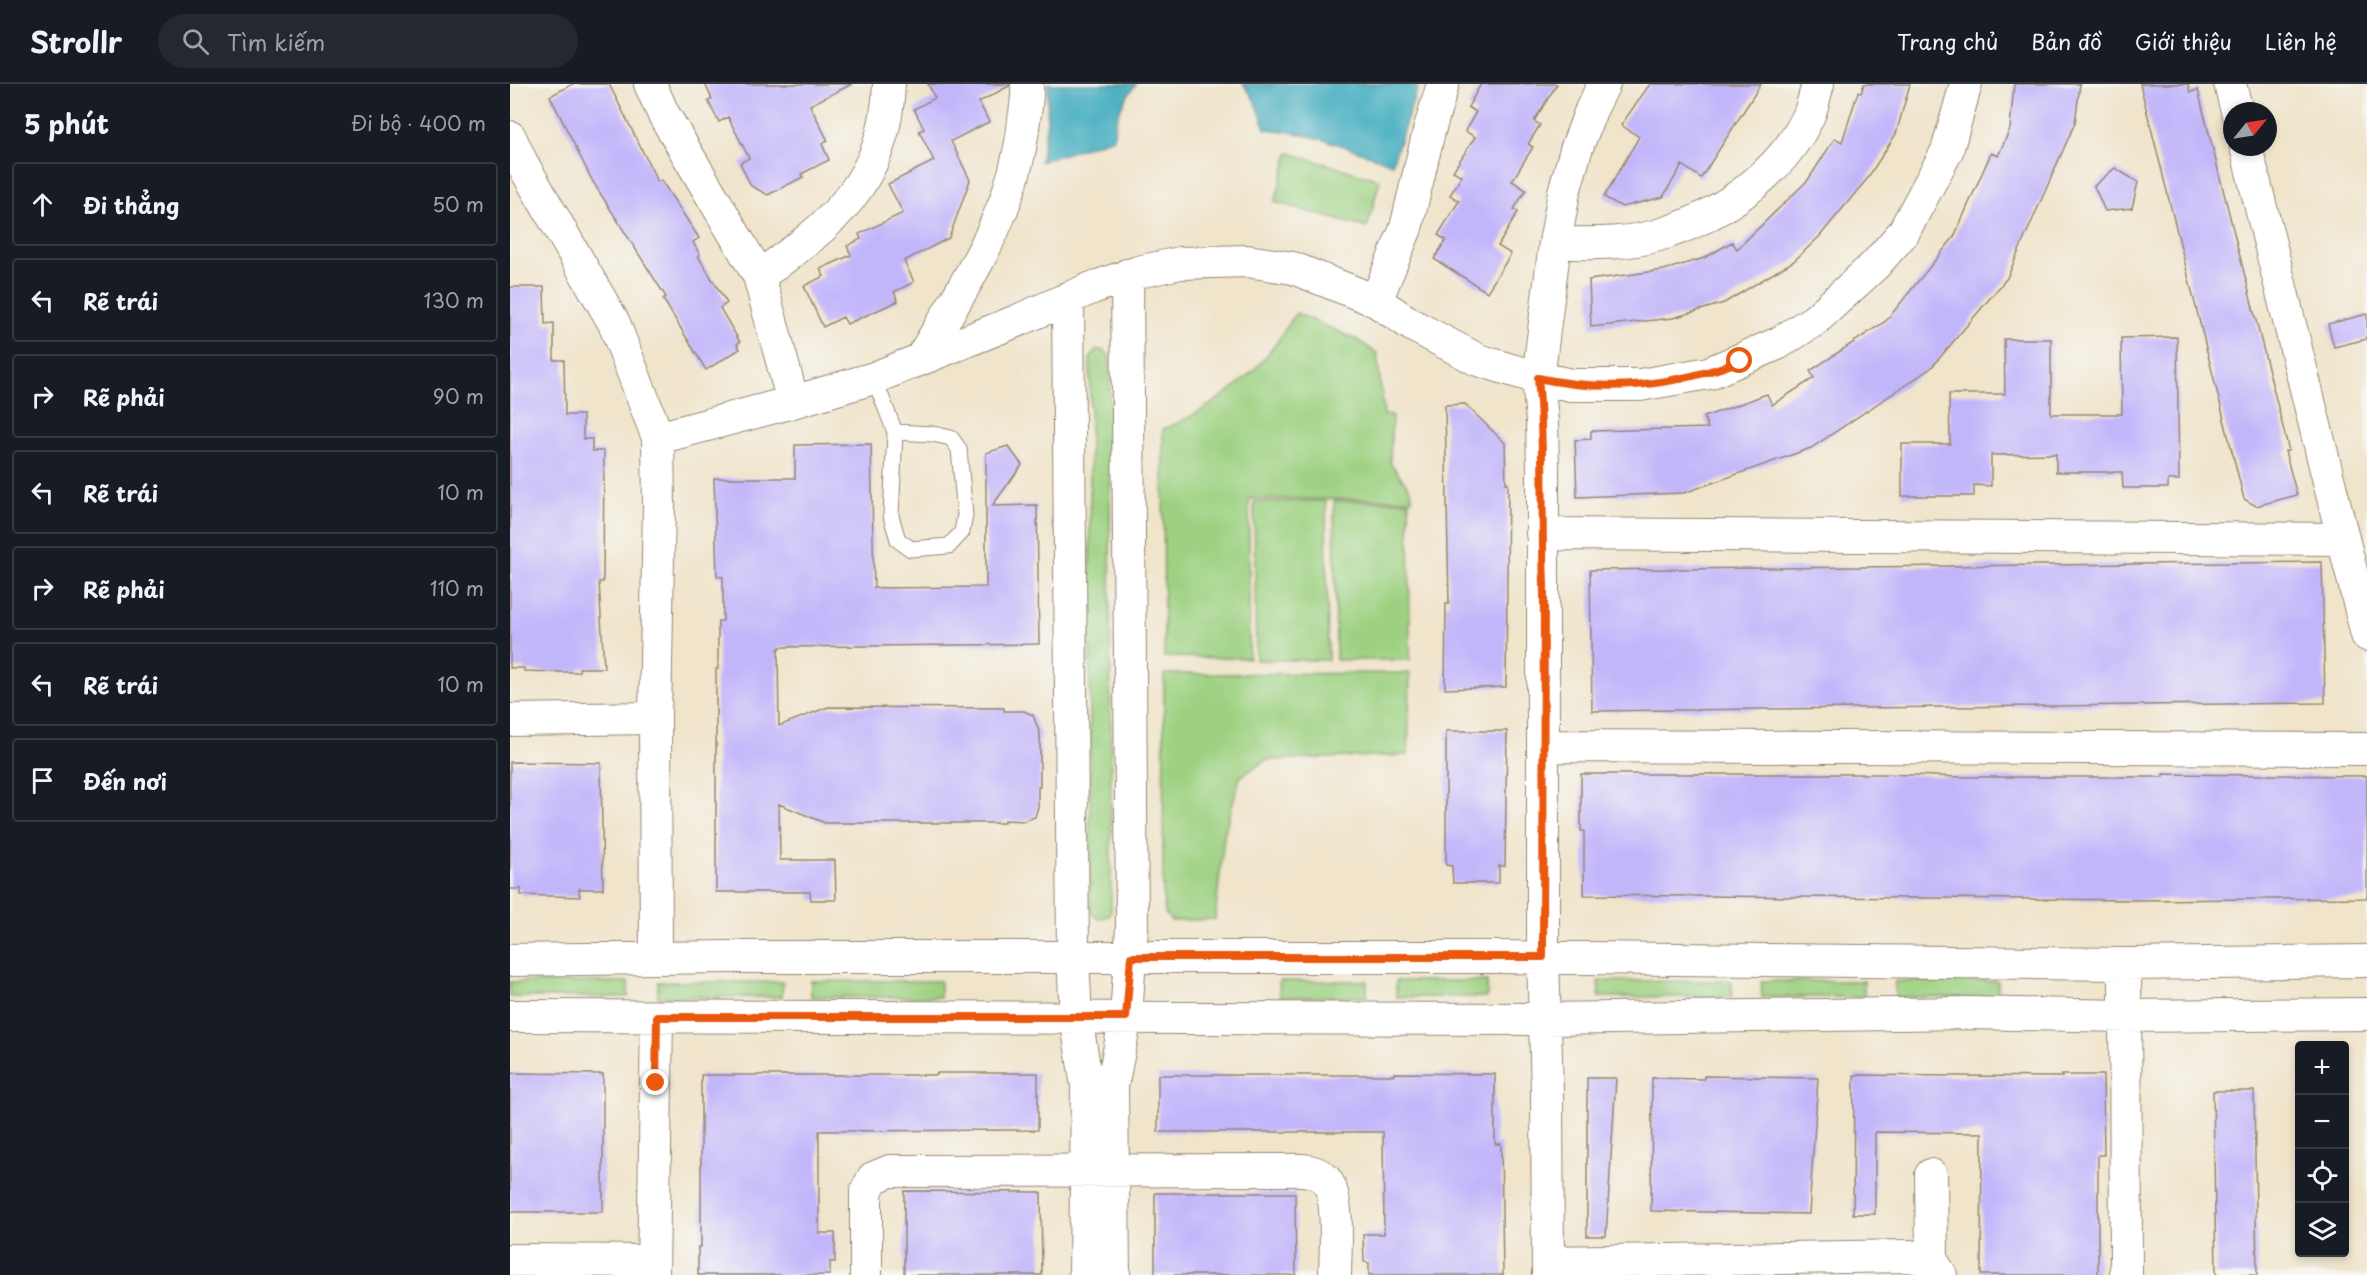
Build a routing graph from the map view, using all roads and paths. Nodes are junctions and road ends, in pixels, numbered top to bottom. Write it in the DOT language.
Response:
graph roads {
  1 [pos="650,84"];
  2 [pos="889,84"];
  3 [pos="1027,84"];
  4 [pos="1443,84"];
  5 [pos="1604,84"];
  6 [pos="1818,84"];
  7 [pos="1966,84"];
  8 [pos="2230,84"];
  9 [pos="2235,102"];
  10 [pos="510,137"];
  11 [pos="2248,156"];
  12 [pos="1555,243"];
  13 [pos="1126,275"];
  14 [pos="759,276"];
  15 [pos="1068,298"];
  16 [pos="1376,301"];
  17 [pos="922,357"];
  18 [pos="874,378"];
  19 [pos="1538,378"];
  20 [pos="793,402"];
  21 [pos="895,432"];
  22 [pos="658,438"];
  23 [pos="1542,534"];
  24 [pos="2343,539"];
  25 [pos="2367,634"];
  26 [pos="655,718"];
  27 [pos="510,720"];
  28 [pos="1543,746"];
  29 [pos="2367,749"];
  30 [pos="1073,957"];
  31 [pos="1131,957"];
  32 [pos="1543,957"];
  33 [pos="656,958"];
  34 [pos="510,960"];
  35 [pos="2367,961"];
  36 [pos="2125,964"];
  37 [pos="2367,1014"];
  38 [pos="510,1016"];
  39 [pos="2125,1016"];
  40 [pos="657,1017"];
  41 [pos="1076,1017"];
  42 [pos="1126,1017"];
  43 [pos="1545,1019"];
  44 [pos="1100,1170"];
  45 [pos="1931,1175"];
  46 [pos="510,1260"];
  47 [pos="1760,1267"];
  48 [pos="653,1268"];
  49 [pos="1548,1268"];
  50 [pos="1936,1268"];
  51 [pos="866,1275"];
  52 [pos="1085,1275"];
  53 [pos="1114,1275"];
  54 [pos="1335,1275"];
  55 [pos="2126,1275"];
  1 -- 14 [label="street"];
  2 -- 14 [label="street"];
  3 -- 17 [label="street"];
  4 -- 16 [label="street"];
  5 -- 12 [label="street"];
  6 -- 12 [label="street"];
  7 -- 19 [label="street"];
  8 -- 9 [label="street"];
  10 -- 22 [label="street"];
  11 -- 24 [label="street"];
  12 -- 19 [label="street"];
  13 -- 15 [label="street"];
  13 -- 16 [label="street"];
  13 -- 31 [label="street"];
  14 -- 20 [label="street"];
  15 -- 17 [label="street"];
  15 -- 30 [label="street"];
  16 -- 19 [label="street"];
  17 -- 18 [label="street"];
  18 -- 20 [label="street"];
  18 -- 21 [label="lane"];
  19 -- 23 [label="street"];
  20 -- 22 [label="street"];
  21 -- 21 [label="lane"];
  22 -- 26 [label="street"];
  23 -- 24 [label="street"];
  23 -- 28 [label="street"];
  24 -- 25 [label="street"];
  26 -- 27 [label="street"];
  26 -- 33 [label="street"];
  28 -- 29 [label="street"];
  28 -- 32 [label="street"];
  30 -- 31 [label="street"];
  30 -- 33 [label="street"];
  30 -- 41 [label="street"];
  31 -- 32 [label="street"];
  31 -- 42 [label="street"];
  32 -- 36 [label="street"];
  32 -- 43 [label="street"];
  33 -- 34 [label="street"];
  35 -- 36 [label="street"];
  36 -- 39 [label="street"];
  37 -- 39 [label="street"];
  38 -- 40 [label="street"];
  39 -- 43 [label="street"];
  39 -- 55 [label="street"];
  40 -- 41 [label="street"];
  40 -- 48 [label="street"];
  41 -- 42 [label="street"];
  41 -- 44 [label="street"];
  42 -- 43 [label="street"];
  42 -- 44 [label="street"];
  43 -- 49 [label="street"];
  44 -- 51 [label="street"];
  44 -- 52 [label="street"];
  44 -- 53 [label="street"];
  44 -- 54 [label="street"];
  45 -- 50 [label="street"];
  46 -- 48 [label="street"];
  47 -- 49 [label="street"];
  47 -- 50 [label="street"];
}
